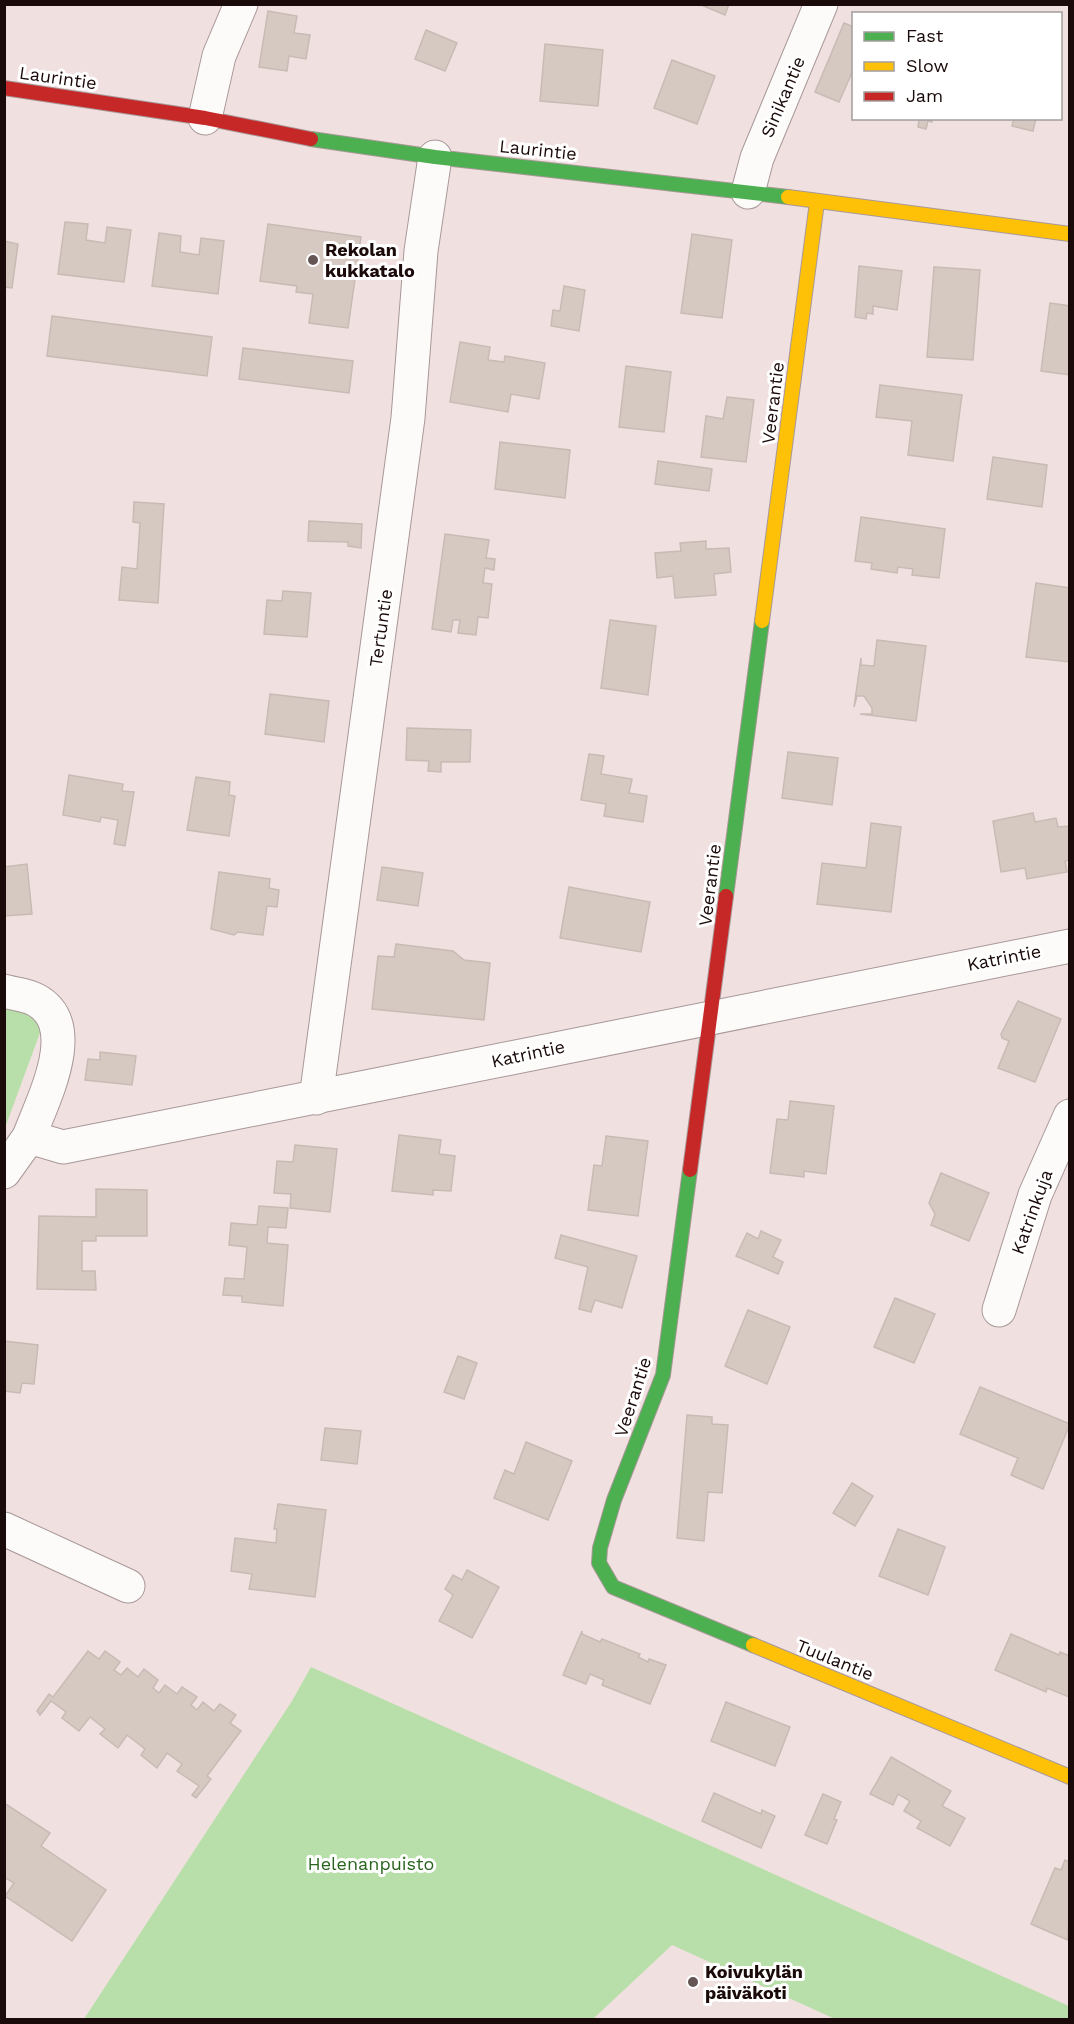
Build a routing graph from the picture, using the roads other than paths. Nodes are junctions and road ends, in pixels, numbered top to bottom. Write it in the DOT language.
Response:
graph roads {
  1 [pos="241,4"];
  2 [pos="821,4"];
  3 [pos="4,88"];
  4 [pos="205,118"];
  5 [pos="435,157"];
  6 [pos="748,192"];
  7 [pos="817,202"];
  8 [pos="1070,234"];
  9 [pos="1070,946"];
  10 [pos="4,991"];
  11 [pos="712,1015"];
  12 [pos="316,1098"];
  13 [pos="1070,1116"];
  14 [pos="29,1137"];
  15 [pos="4,1172"];
  16 [pos="999,1310"];
  17 [pos="4,1528"];
  18 [pos="599,1563"];
  19 [pos="128,1586"];
  20 [pos="1070,1777"];
  1 -- 4 [label="street"];
  2 -- 6 [label="street, Sinikantie"];
  3 -- 4 [label="street, Laurintie"];
  4 -- 5 [label="street, Laurintie"];
  5 -- 6 [label="street, Laurintie"];
  5 -- 12 [label="street, Tertuntie"];
  6 -- 7 [label="street, Laurintie"];
  7 -- 8 [label="street, Laurintie"];
  7 -- 11 [label="street, Veerantie"];
  9 -- 11 [label="street, Katrintie"];
  10 -- 14 [label="street"];
  11 -- 12 [label="street, Katrintie"];
  11 -- 18 [label="street, Veerantie"];
  12 -- 14 [label="street, Katrintie"];
  13 -- 16 [label="street, Katrinkuja"];
  14 -- 15 [label="street"];
  17 -- 19 [label="street"];
  18 -- 20 [label="street, Tuulantie"];
}
